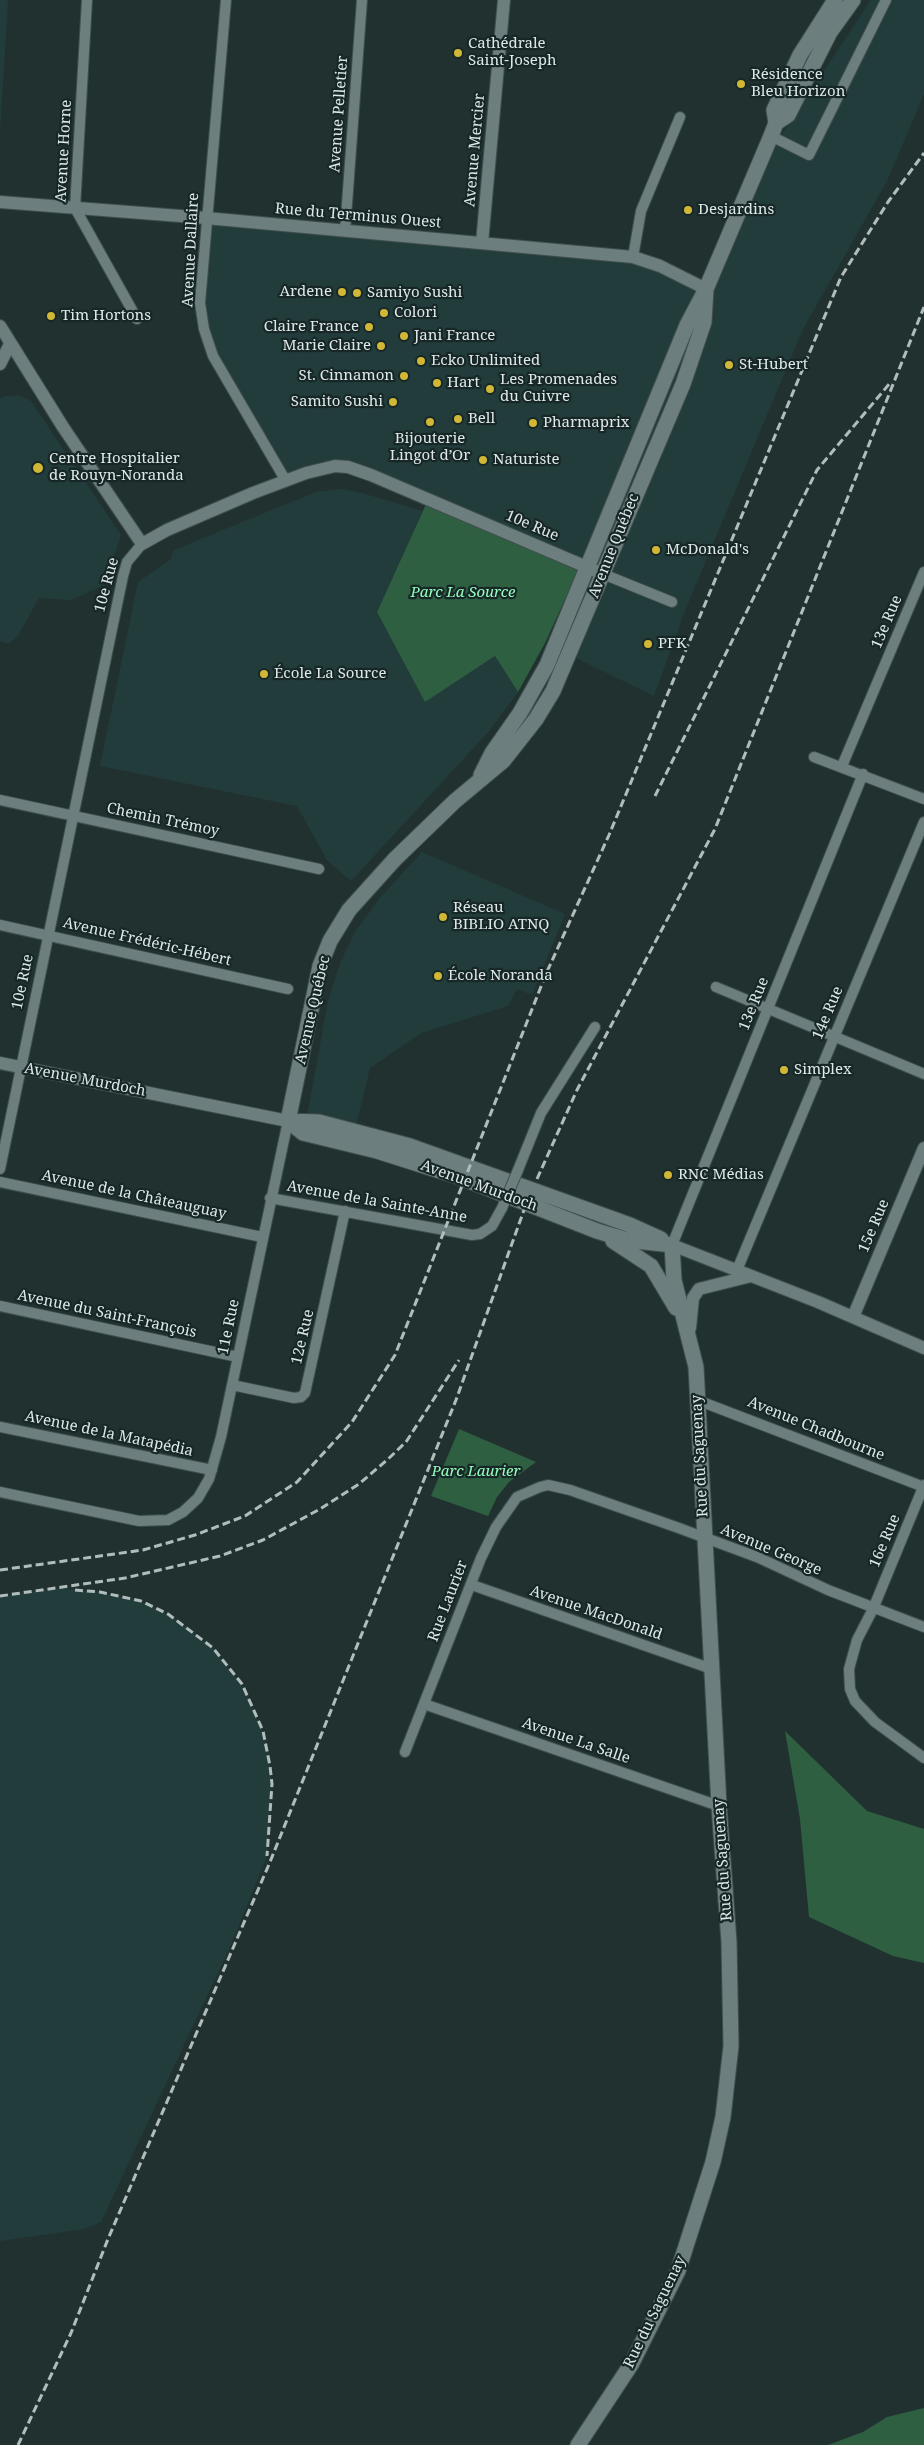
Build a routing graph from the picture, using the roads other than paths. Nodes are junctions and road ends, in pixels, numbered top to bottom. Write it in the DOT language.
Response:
graph roads {
  1 [pos="88,0"];
  2 [pos="226,0"];
  3 [pos="362,0"];
  4 [pos="504,0"];
  5 [pos="821,0"];
  6 [pos="835,0"];
  7 [pos="853,0"];
  8 [pos="886,0"];
  9 [pos="821,20"];
  10 [pos="680,117"];
  11 [pos="773,130"];
  12 [pos="0,202"];
  13 [pos="75,208"];
  14 [pos="206,218"];
  15 [pos="345,231"];
  16 [pos="482,243"];
  17 [pos="633,257"];
  18 [pos="706,289"];
  19 [pos="137,319"];
  20 [pos="0,326"];
  21 [pos="5,345"];
  22 [pos="0,364"];
  23 [pos="286,481"];
  24 [pos="142,544"];
  25 [pos="588,568"];
  26 [pos="924,572"];
  27 [pos="603,574"];
  28 [pos="672,602"];
  29 [pos="814,757"];
  30 [pos="842,766"];
  31 [pos="863,774"];
  32 [pos="480,779"];
  33 [pos="924,799"];
  34 [pos="0,800"];
  35 [pos="74,816"];
  36 [pos="924,822"];
  37 [pos="319,869"];
  38 [pos="0,925"];
  39 [pos="49,936"];
  40 [pos="716,987"];
  41 [pos="288,989"];
  42 [pos="768,1009"];
  43 [pos="595,1027"];
  44 [pos="834,1036"];
  45 [pos="0,1063"];
  46 [pos="22,1067"];
  47 [pos="924,1074"];
  48 [pos="288,1121"];
  49 [pos="924,1148"];
  50 [pos="0,1169"];
  51 [pos="0,1182"];
  52 [pos="270,1198"];
  53 [pos="345,1211"];
  54 [pos="586,1226"];
  55 [pos="262,1237"];
  56 [pos="672,1245"];
  57 [pos="736,1270"];
  58 [pos="752,1276"];
  59 [pos="0,1306"];
  60 [pos="853,1317"];
  61 [pos="690,1343"];
  62 [pos="924,1348"];
  63 [pos="238,1357"];
  64 [pos="232,1385"];
  65 [pos="697,1400"];
  66 [pos="0,1427"];
  67 [pos="212,1470"];
  68 [pos="548,1485"];
  69 [pos="924,1486"];
  70 [pos="0,1492"];
  71 [pos="704,1538"];
  72 [pos="472,1585"];
  73 [pos="873,1608"];
  74 [pos="924,1627"];
  75 [pos="712,1669"];
  76 [pos="424,1704"];
  77 [pos="405,1752"];
  78 [pos="924,1758"];
  79 [pos="719,1806"];
  80 [pos="578,2445"];
  1 -- 13 [label="street, Avenue Horne"];
  2 -- 14 [label="street, Avenue Dallaire"];
  3 -- 15 [label="street, Avenue Pelletier"];
  4 -- 16 [label="street, Avenue Mercier"];
  5 -- 9 [label="main road"];
  6 -- 9 [label="main road, Avenue Québec"];
  7 -- 11 [label="main road, Avenue Québec"];
  8 -- 11 [label="street"];
  9 -- 11 [label="main road, Avenue Québec"];
  10 -- 17 [label="street"];
  11 -- 18 [label="main road, Avenue Québec"];
  12 -- 13 [label="street, Rue du Terminus Ouest"];
  13 -- 14 [label="street, Rue du Terminus Ouest"];
  13 -- 19 [label="street, Avenue Horne"];
  14 -- 15 [label="street, Rue du Terminus Ouest"];
  14 -- 23 [label="street, Avenue Dallaire"];
  15 -- 16 [label="street, Rue du Terminus Ouest"];
  16 -- 17 [label="street, Rue du Terminus Ouest"];
  17 -- 18 [label="street, Rue du Terminus Ouest"];
  18 -- 25 [label="main road, Avenue Québec"];
  18 -- 27 [label="main road, Avenue Québec"];
  20 -- 21 [label="street"];
  21 -- 22 [label="street"];
  21 -- 24 [label="street"];
  23 -- 24 [label="street, 10e Rue"];
  23 -- 25 [label="street, 10e Rue"];
  24 -- 35 [label="street, 10e Rue"];
  25 -- 27 [label="street, 10e Rue"];
  25 -- 32 [label="main road, Avenue Québec"];
  26 -- 30 [label="street, 13e Rue"];
  27 -- 28 [label="street, 10e Rue"];
  27 -- 32 [label="main road, Avenue Québec"];
  29 -- 30 [label="street"];
  30 -- 31 [label="street"];
  31 -- 33 [label="street"];
  31 -- 42 [label="street, 13e Rue"];
  32 -- 48 [label="main road, Avenue Québec"];
  34 -- 35 [label="street, Chemin Trémoy"];
  35 -- 37 [label="street, Chemin Trémoy"];
  35 -- 39 [label="street, 10e Rue"];
  36 -- 44 [label="street, 14e Rue"];
  38 -- 39 [label="street, Avenue Frédéric-Hébert"];
  39 -- 41 [label="street, Avenue Frédéric-Hébert"];
  39 -- 46 [label="street, 10e Rue"];
  40 -- 42 [label="street"];
  42 -- 44 [label="street"];
  42 -- 56 [label="street, 13e Rue"];
  43 -- 53 [label="street, Avenue de la Sainte-Anne, bridge"];
  44 -- 47 [label="street"];
  44 -- 57 [label="street, 14e Rue"];
  45 -- 46 [label="street, Avenue Murdoch"];
  46 -- 48 [label="street, Avenue Murdoch"];
  46 -- 50 [label="street, 10e Rue"];
  48 -- 52 [label="street, 11e Rue"];
  48 -- 54 [label="main road, Avenue Murdoch"];
  48 -- 56 [label="main road, Avenue Murdoch"];
  49 -- 60 [label="street, 15e Rue"];
  51 -- 55 [label="street, Avenue de la Châteauguay"];
  52 -- 53 [label="street, Avenue de la Sainte-Anne"];
  52 -- 55 [label="street, 11e Rue"];
  53 -- 64 [label="street, 12e Rue"];
  54 -- 56 [label="main road, Avenue Murdoch"];
  54 -- 61 [label="main road"];
  55 -- 63 [label="street, 11e Rue"];
  56 -- 57 [label="street, Avenue Murdoch"];
  56 -- 61 [label="main road, Rue du Saguenay"];
  57 -- 58 [label="street, Avenue Murdoch"];
  58 -- 60 [label="street, Avenue Murdoch"];
  58 -- 61 [label="street"];
  59 -- 63 [label="street, Avenue du Saint-François"];
  60 -- 62 [label="street, Avenue Murdoch"];
  61 -- 65 [label="main road, Rue du Saguenay"];
  63 -- 64 [label="street, 11e Rue"];
  64 -- 67 [label="street, 11e Rue"];
  65 -- 69 [label="street, Avenue Chadbourne"];
  65 -- 71 [label="main road, Rue du Saguenay"];
  66 -- 67 [label="street, Avenue de la Matapédia"];
  67 -- 70 [label="street, 11e Rue"];
  68 -- 71 [label="street, Avenue George"];
  68 -- 72 [label="street, Rue Laurier"];
  69 -- 73 [label="street, 16e Rue"];
  71 -- 73 [label="street, Avenue George"];
  71 -- 75 [label="main road, Rue du Saguenay"];
  72 -- 75 [label="street, Avenue MacDonald"];
  72 -- 76 [label="street, Rue Laurier"];
  73 -- 74 [label="street, Avenue George"];
  73 -- 78 [label="street, 16e Rue"];
  75 -- 79 [label="main road, Rue du Saguenay"];
  76 -- 77 [label="street, Rue Laurier"];
  76 -- 79 [label="street, Avenue La Salle"];
  79 -- 80 [label="main road, Rue du Saguenay"];
}
